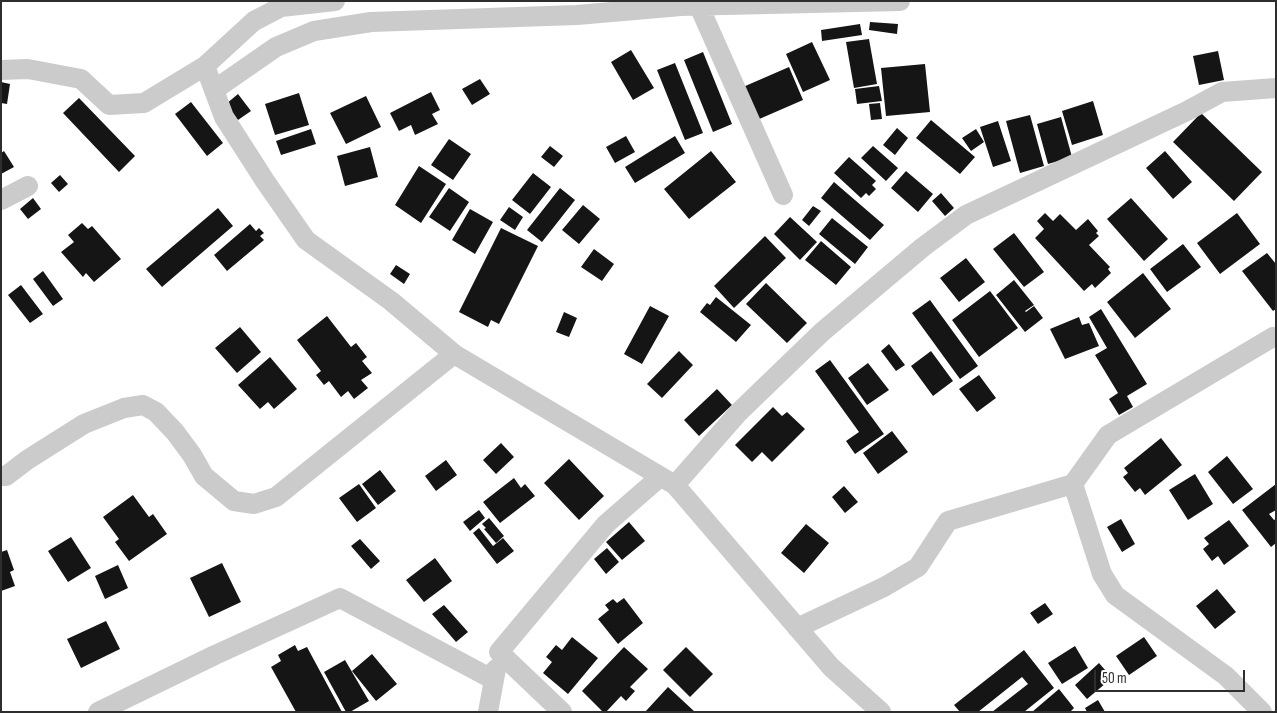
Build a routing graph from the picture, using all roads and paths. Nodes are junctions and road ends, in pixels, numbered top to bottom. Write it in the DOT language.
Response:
graph roads {
  1 [pos="335,1"];
  2 [pos="900,1"];
  3 [pos="699,6"];
  4 [pos="205,66"];
  5 [pos="1,70"];
  6 [pos="1276,88"];
  7 [pos="214,90"];
  8 [pos="28,186"];
  9 [pos="783,195"];
  10 [pos="1,200"];
  11 [pos="1275,337"];
  12 [pos="454,354"];
  13 [pos="1,476"];
  14 [pos="668,481"];
  15 [pos="1073,484"];
  16 [pos="797,628"];
  17 [pos="500,652"];
  18 [pos="494,680"];
  19 [pos="98,712"];
  20 [pos="488,712"];
  21 [pos="562,712"];
  22 [pos="881,712"];
  23 [pos="1262,712"];
  1 -- 4 [label="street"];
  2 -- 3 [label="street"];
  3 -- 7 [label="street"];
  3 -- 9 [label="street"];
  4 -- 5 [label="street"];
  4 -- 7 [label="street"];
  6 -- 14 [label="street"];
  7 -- 12 [label="street"];
  8 -- 10 [label="street"];
  11 -- 15 [label="street"];
  12 -- 13 [label="street"];
  12 -- 14 [label="street"];
  14 -- 16 [label="street"];
  14 -- 17 [label="street"];
  15 -- 16 [label="street"];
  15 -- 23 [label="street"];
  16 -- 22 [label="street"];
  17 -- 18 [label="street"];
  17 -- 21 [label="street"];
  18 -- 19 [label="street"];
  18 -- 20 [label="street"];
}
